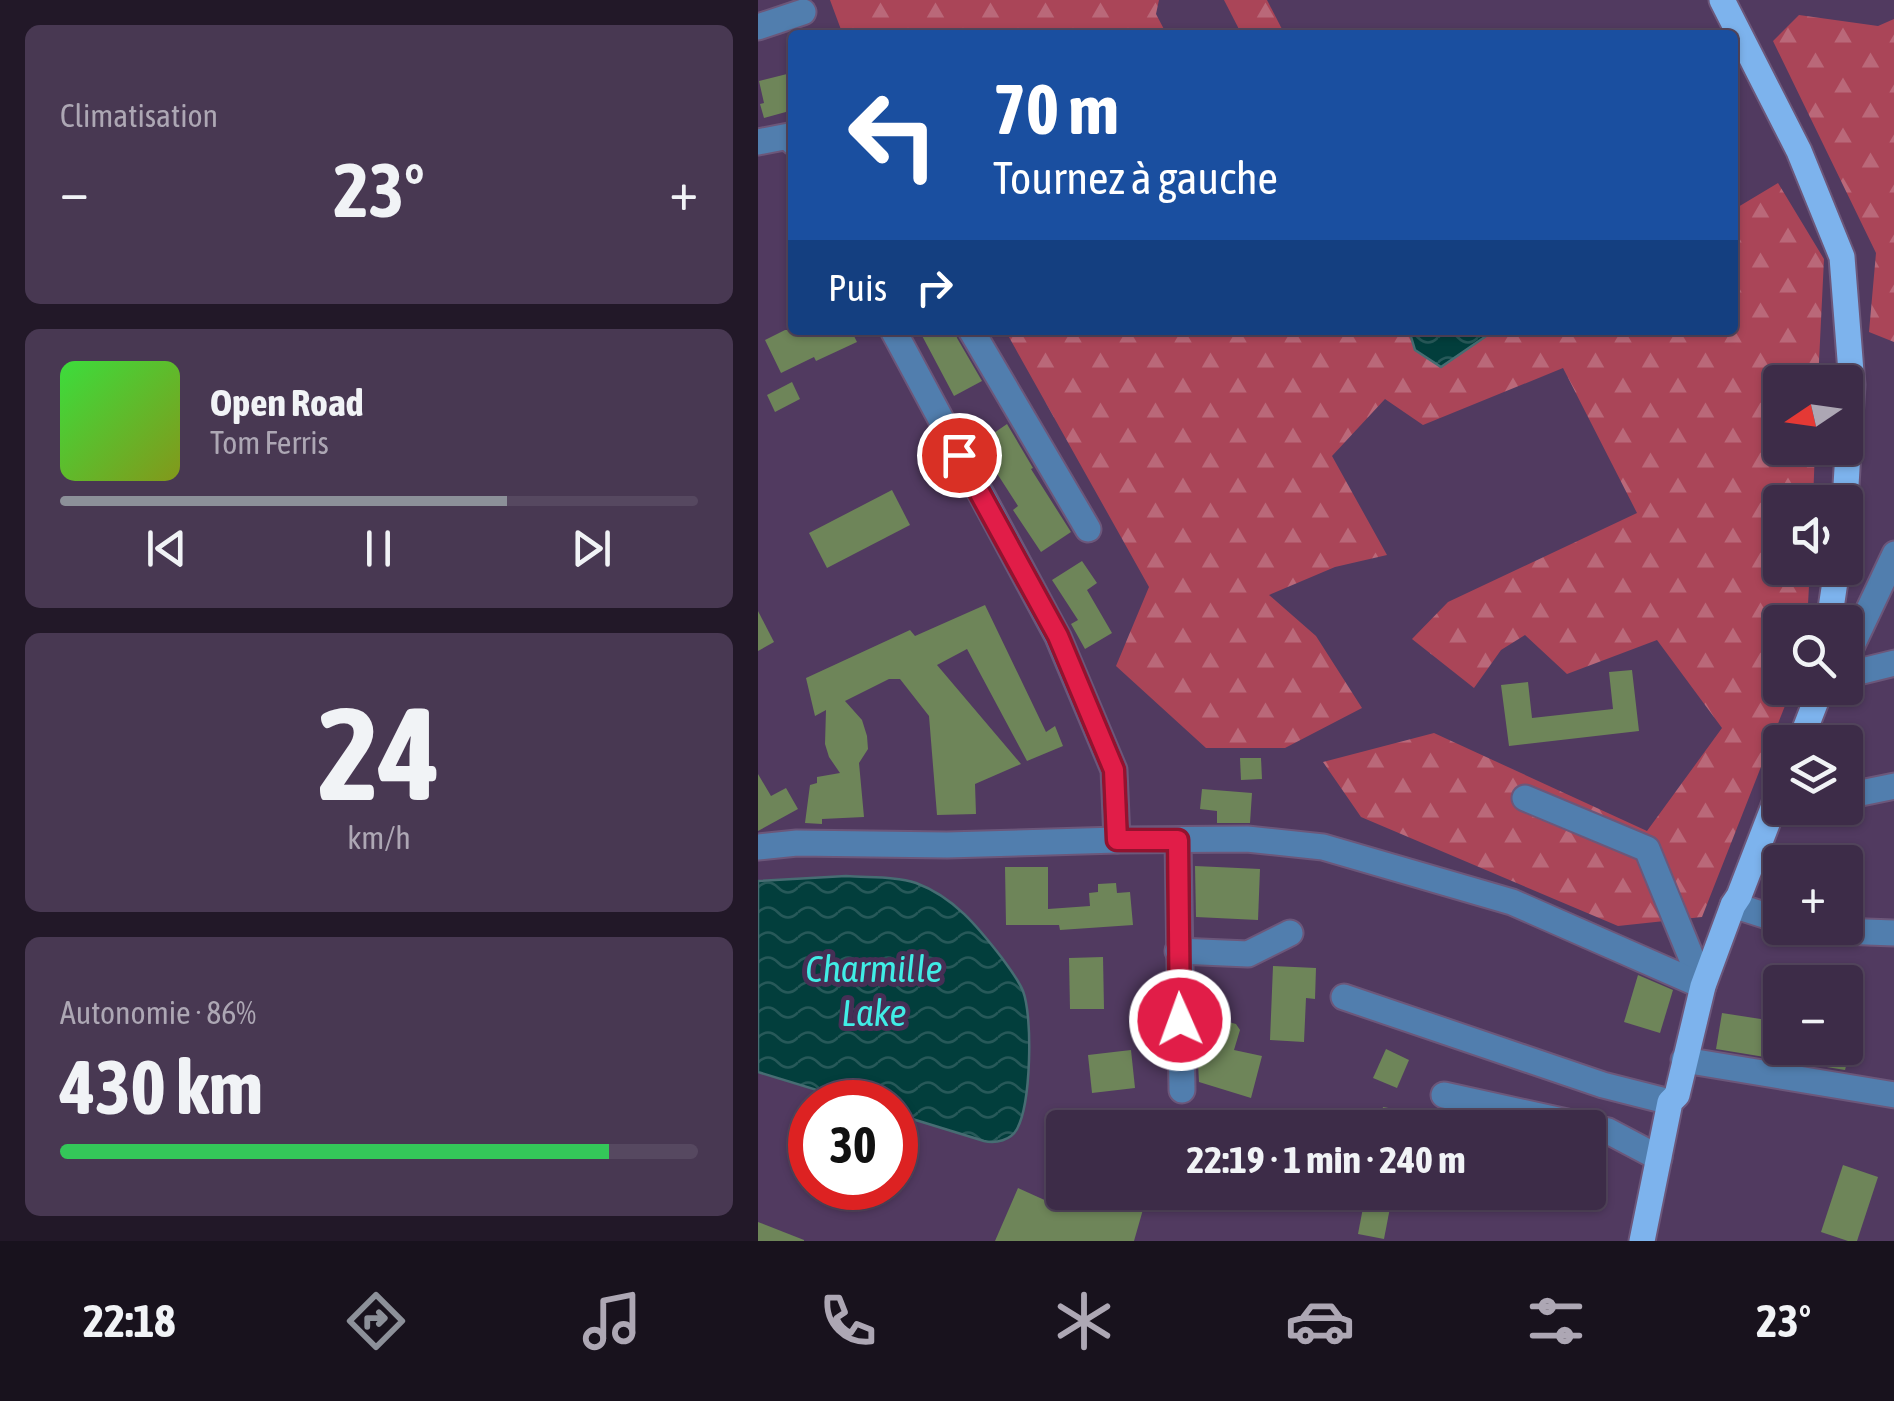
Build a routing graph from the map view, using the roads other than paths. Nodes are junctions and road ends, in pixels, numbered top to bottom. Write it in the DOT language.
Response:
graph roads {
  1 [pos="1722,0"];
  2 [pos="805,16"];
  3 [pos="758,27"];
  4 [pos="1737,30"];
  5 [pos="1738,32"];
  6 [pos="788,136"];
  7 [pos="758,142"];
  8 [pos="896,335"];
  9 [pos="974,335"];
  10 [pos="1846,485"];
  11 [pos="1088,529"];
  12 [pos="1894,554"];
  13 [pos="1863,621"];
  14 [pos="1894,663"];
  15 [pos="1863,671"];
  16 [pos="1894,786"];
  17 [pos="1863,792"];
  18 [pos="1524,798"];
  19 [pos="1771,825"];
  20 [pos="1117,840"];
  21 [pos="1178,840"];
  22 [pos="758,846"];
  23 [pos="1733,905"];
  24 [pos="1763,915"];
  25 [pos="1290,932"];
  26 [pos="1863,932"];
  27 [pos="1894,933"];
  28 [pos="1178,951"];
  29 [pos="1703,986"];
  30 [pos="1344,997"];
  31 [pos="1684,1060"];
  32 [pos="1182,1090"];
  33 [pos="1444,1095"];
  34 [pos="1894,1095"];
  35 [pos="1670,1102"];
  36 [pos="1659,1158"];
  37 [pos="1642,1241"];
  1 -- 4 [label="main road"];
  2 -- 3 [label="street"];
  5 -- 10 [label="main road"];
  6 -- 7 [label="street"];
  8 -- 20 [label="street"];
  9 -- 11 [label="street"];
  12 -- 13 [label="street"];
  14 -- 15 [label="street"];
  16 -- 17 [label="street"];
  18 -- 29 [label="street"];
  19 -- 23 [label="main road"];
  20 -- 21 [label="street"];
  20 -- 22 [label="street"];
  21 -- 28 [label="street"];
  21 -- 29 [label="street"];
  23 -- 24 [label="street"];
  23 -- 29 [label="main road"];
  25 -- 28 [label="street"];
  26 -- 27 [label="street"];
  28 -- 32 [label="street"];
  29 -- 31 [label="main road"];
  30 -- 35 [label="street"];
  31 -- 34 [label="street"];
  31 -- 35 [label="main road"];
  33 -- 36 [label="street"];
  35 -- 36 [label="main road"];
  36 -- 37 [label="main road"];
}
